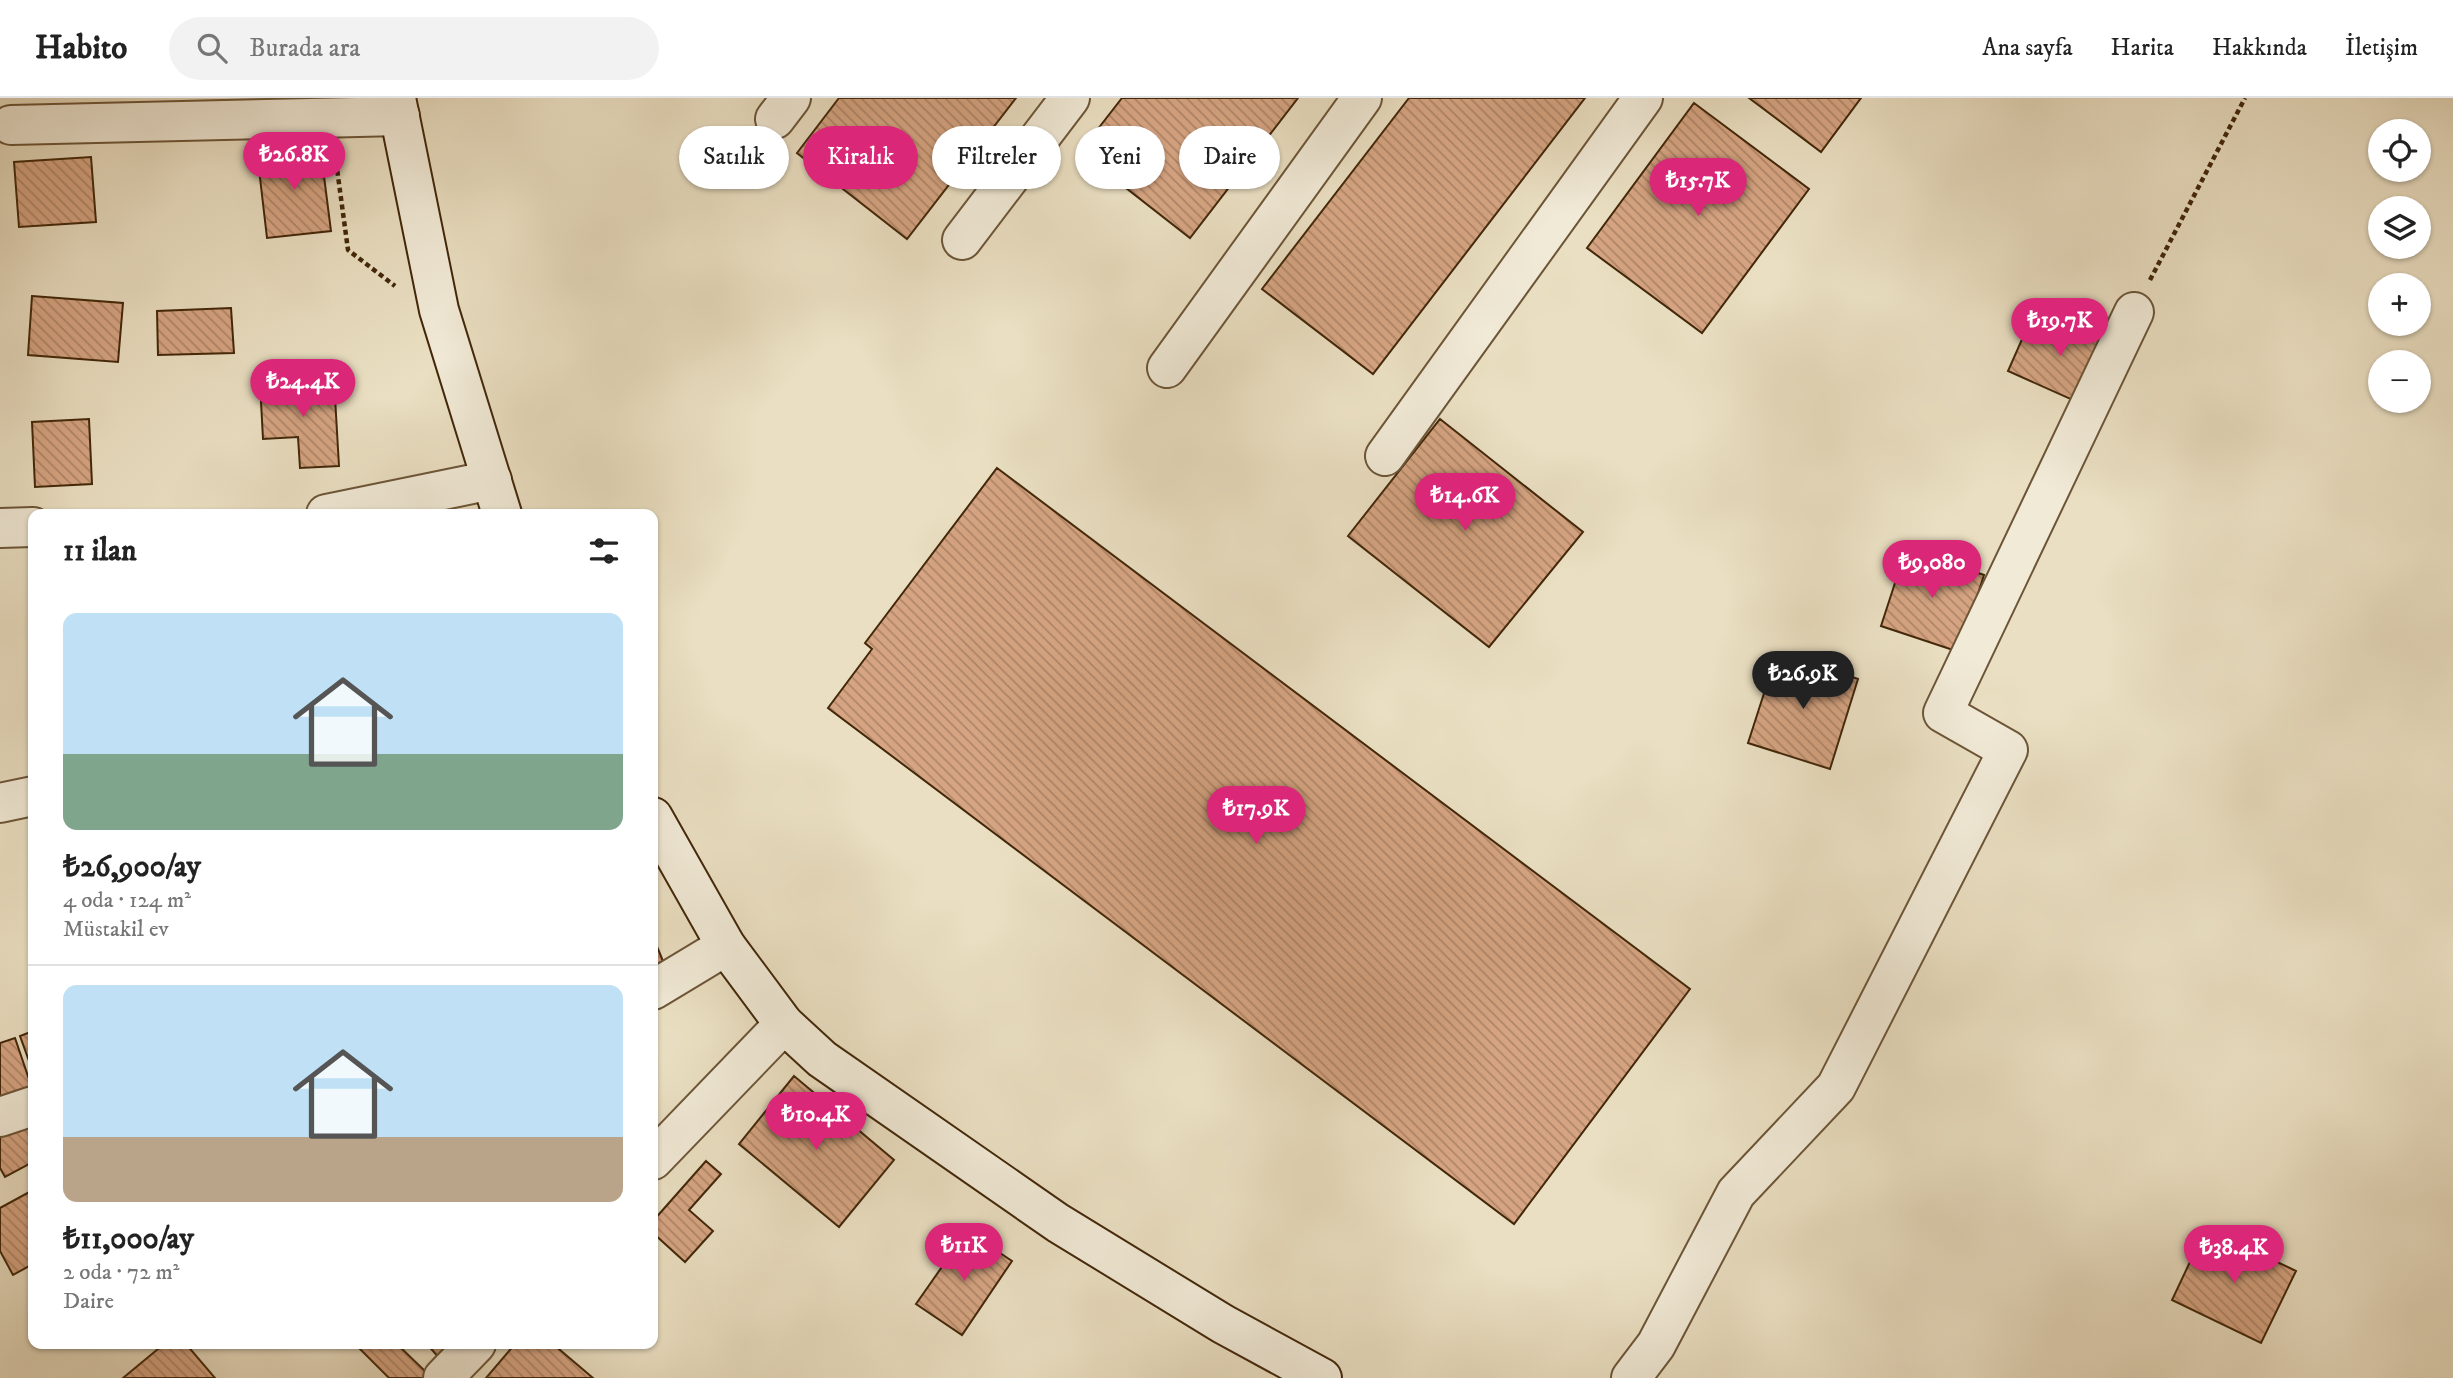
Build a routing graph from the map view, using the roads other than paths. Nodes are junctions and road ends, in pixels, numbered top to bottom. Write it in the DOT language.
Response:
graph roads {
  1 [pos="1070,98"];
  2 [pos="1362,98"];
  3 [pos="1643,98"];
  4 [pos="398,107"];
  5 [pos="11,125"];
  6 [pos="962,240"];
  7 [pos="2134,312"];
  8 [pos="1167,369"];
  9 [pos="1385,456"];
  10 [pos="497,497"];
  11 [pos="376,509"];
  12 [pos="28,527"];
  13 [pos="0,528"];
  14 [pos="28,797"];
  15 [pos="0,803"];
  16 [pos="658,826"];
  17 [pos="726,946"];
  18 [pos="658,986"];
  19 [pos="783,1024"];
  20 [pos="28,1108"];
  21 [pos="0,1116"];
  22 [pos="658,1155"];
  23 [pos="471,1349"];
  24 [pos="443,1378"];
  25 [pos="1322,1378"];
  26 [pos="1631,1378"];
  1 -- 6 [label="street"];
  2 -- 8 [label="street"];
  3 -- 9 [label="street"];
  4 -- 5 [label="street"];
  4 -- 10 [label="street"];
  7 -- 26 [label="street"];
  10 -- 11 [label="street"];
  12 -- 13 [label="street"];
  14 -- 15 [label="street"];
  16 -- 17 [label="street"];
  17 -- 18 [label="street"];
  17 -- 19 [label="street"];
  19 -- 22 [label="street"];
  19 -- 25 [label="street"];
  20 -- 21 [label="street"];
  23 -- 24 [label="street"];
}
